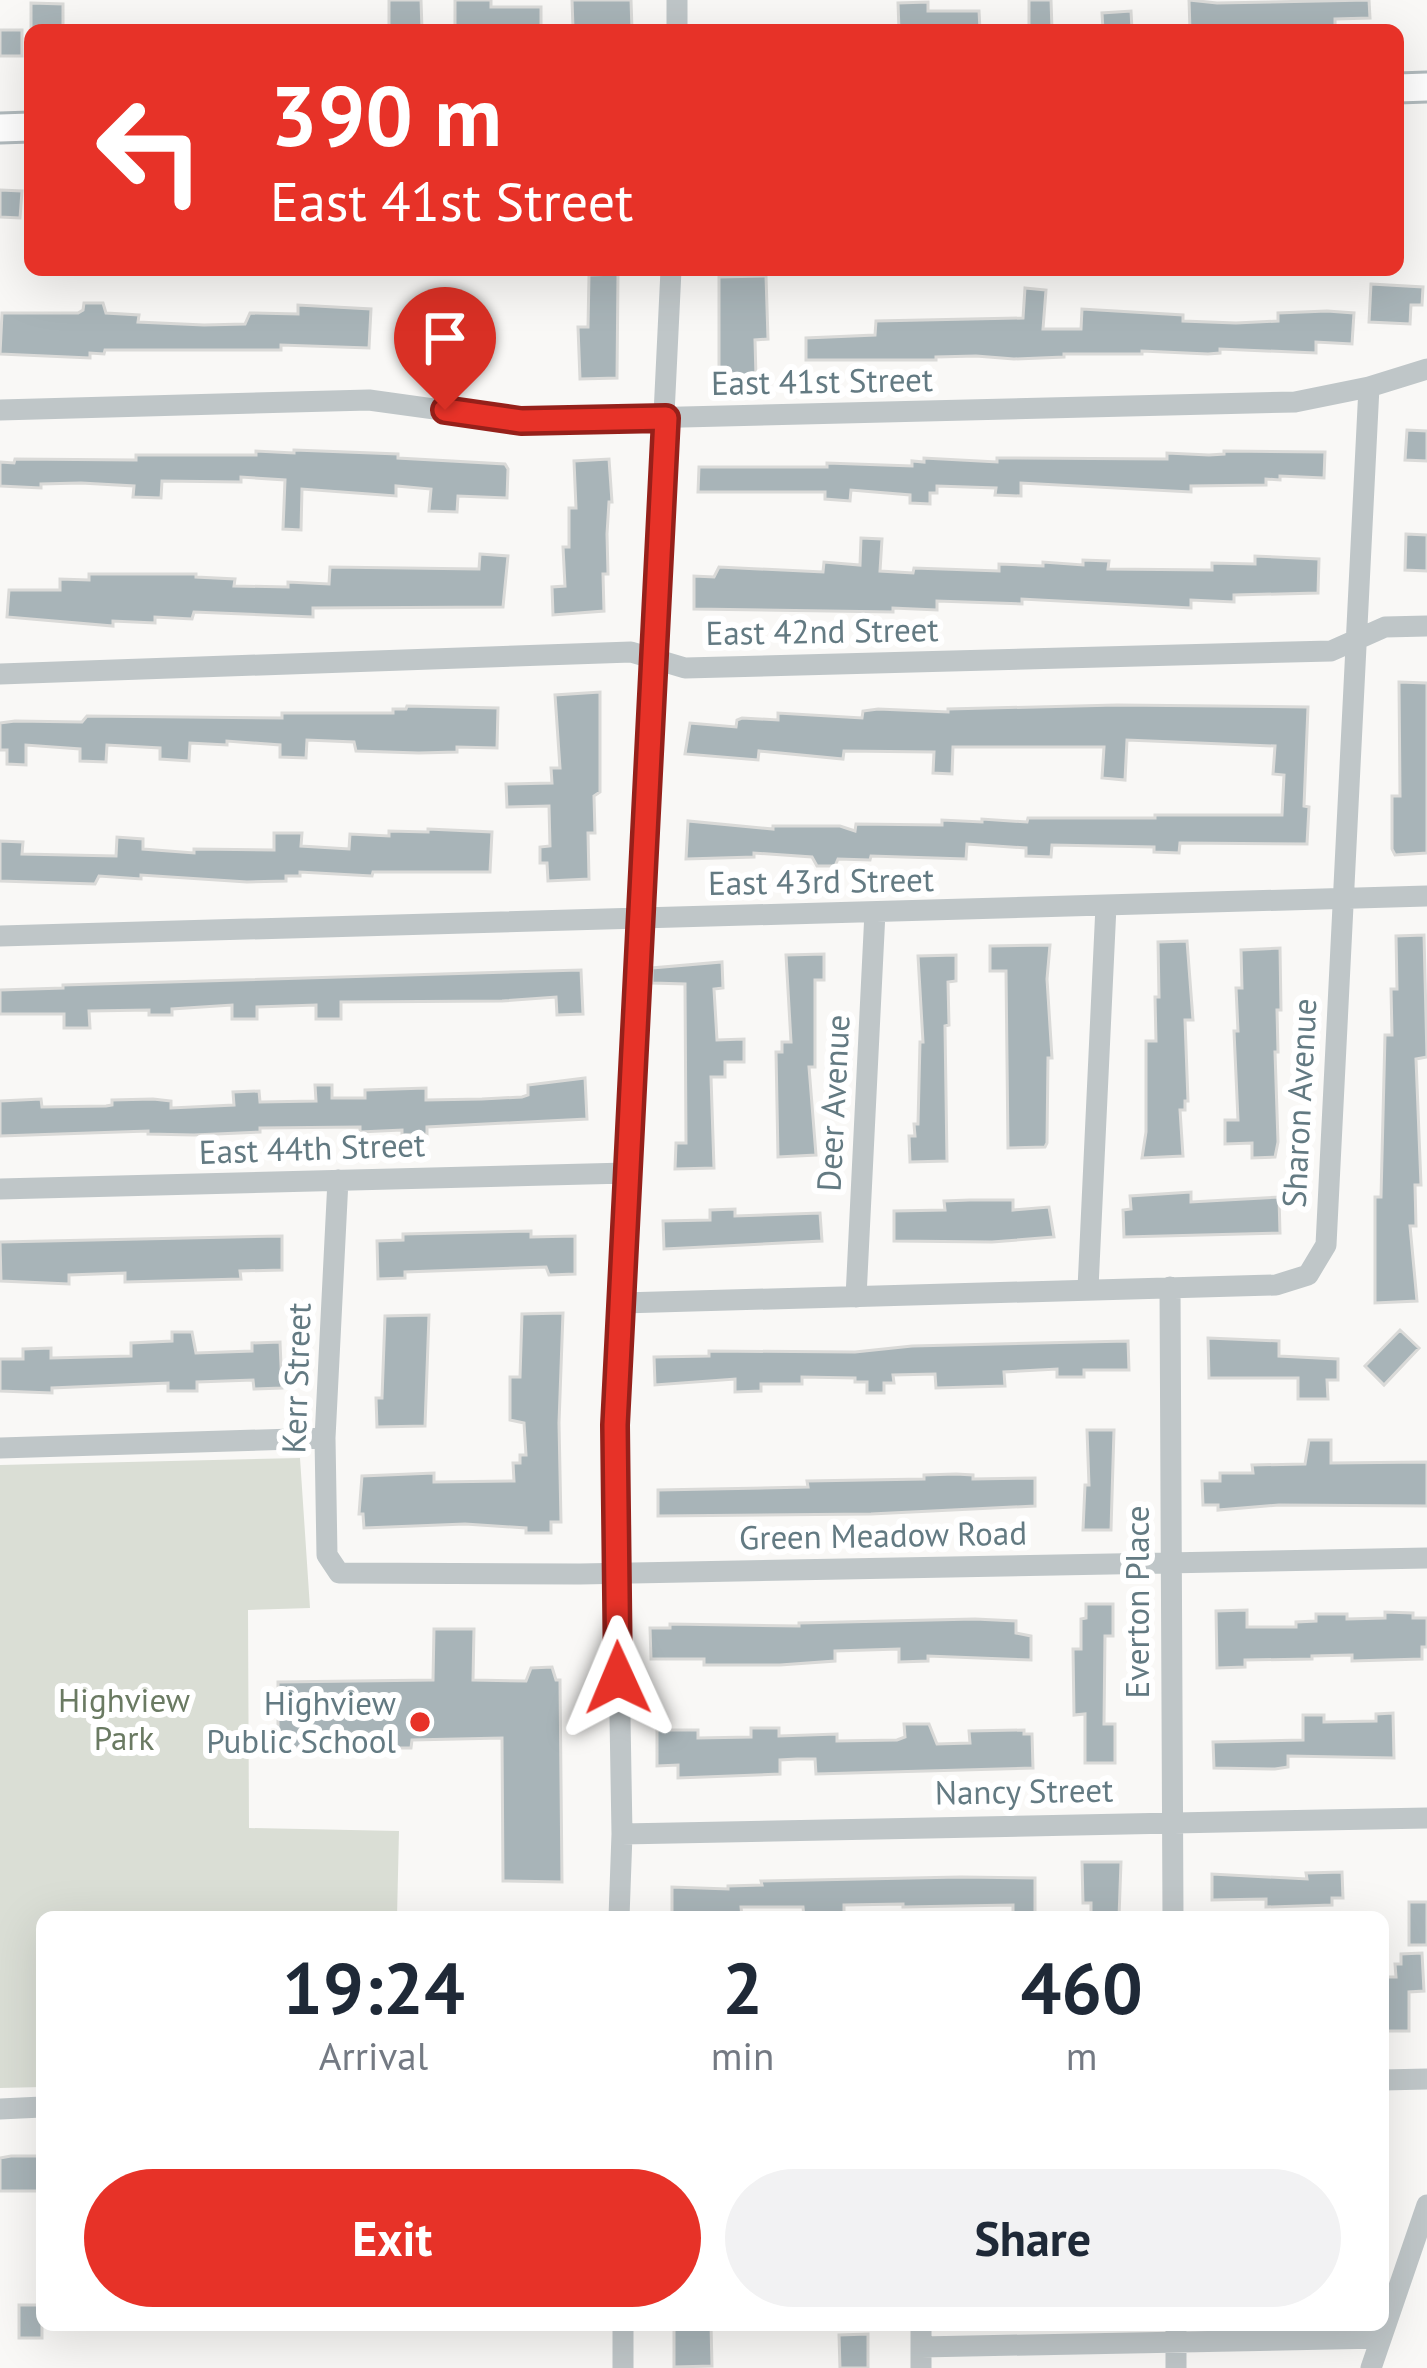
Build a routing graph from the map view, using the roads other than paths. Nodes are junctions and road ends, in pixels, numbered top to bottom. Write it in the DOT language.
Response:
graph roads {
  1 [pos="671,276"];
  2 [pos="1427,368"];
  3 [pos="1369,387"];
  4 [pos="0,410"];
  5 [pos="666,418"];
  6 [pos="1427,626"];
  7 [pos="1356,642"];
  8 [pos="653,658"];
  9 [pos="0,674"];
  10 [pos="1427,896"];
  11 [pos="1342,898"];
  12 [pos="1106,906"];
  13 [pos="875,912"];
  14 [pos="641,919"];
  15 [pos="0,936"];
  16 [pos="627,1173"];
  17 [pos="338,1180"];
  18 [pos="0,1189"];
  19 [pos="1170,1287"];
  20 [pos="1088,1288"];
  21 [pos="856,1297"];
  22 [pos="622,1304"];
  23 [pos="325,1438"];
  24 [pos="0,1448"];
  25 [pos="1427,1558"];
  26 [pos="1170,1562"];
  27 [pos="616,1572"];
  28 [pos="340,1573"];
  29 [pos="1427,1818"];
  30 [pos="1171,1822"];
  31 [pos="622,1834"];
  32 [pos="619,1911"];
  33 [pos="1173,1911"];
  34 [pos="1427,2079"];
  35 [pos="1389,2080"];
  36 [pos="36,2107"];
  37 [pos="0,2108"];
  38 [pos="1427,2205"];
  39 [pos="1389,2315"];
  40 [pos="623,2331"];
  41 [pos="1383,2331"];
  42 [pos="1176,2333"];
  43 [pos="1381,2338"];
  44 [pos="921,2347"];
  45 [pos="623,2368"];
  46 [pos="1176,2368"];
  47 [pos="1371,2368"];
  1 -- 5 [label="street"];
  2 -- 3 [label="street, East 41st Street"];
  3 -- 5 [label="street, East 41st Street"];
  3 -- 7 [label="street, Sharon Avenue"];
  4 -- 5 [label="street, East 41st Street"];
  5 -- 8 [label="street"];
  6 -- 7 [label="street, East 42nd Street"];
  7 -- 8 [label="street, East 42nd Street"];
  7 -- 11 [label="street, Sharon Avenue"];
  8 -- 9 [label="street, East 42nd Street"];
  8 -- 14 [label="street"];
  10 -- 11 [label="street, East 43rd Street"];
  11 -- 12 [label="street, East 43rd Street"];
  11 -- 19 [label="street, Sharon Avenue"];
  12 -- 13 [label="street, East 43rd Street"];
  12 -- 20 [label="street"];
  13 -- 14 [label="street, East 43rd Street"];
  13 -- 21 [label="street, Deer Avenue"];
  14 -- 15 [label="street, East 43rd Street"];
  14 -- 16 [label="street"];
  16 -- 17 [label="street, East 44th Street"];
  16 -- 22 [label="street"];
  17 -- 18 [label="street, East 44th Street"];
  17 -- 23 [label="street, Kerr Street"];
  19 -- 20 [label="street, Sharon Avenue"];
  19 -- 26 [label="street, Everton Place"];
  20 -- 21 [label="street, Sharon Avenue"];
  21 -- 22 [label="street, Sharon Avenue"];
  22 -- 27 [label="street"];
  23 -- 24 [label="street"];
  23 -- 28 [label="street, Kerr Street"];
  25 -- 26 [label="street, Green Meadow Road"];
  26 -- 27 [label="street, Green Meadow Road"];
  26 -- 30 [label="street, Everton Place"];
  27 -- 28 [label="street, Green Meadow Road"];
  27 -- 31 [label="street"];
  29 -- 30 [label="street, Nancy Street"];
  30 -- 31 [label="street, Nancy Street"];
  30 -- 33 [label="street, Everton Place"];
  31 -- 32 [label="street"];
  34 -- 35 [label="street"];
  36 -- 37 [label="street"];
  38 -- 39 [label="street"];
  40 -- 45 [label="street"];
  41 -- 43 [label="street"];
  42 -- 43 [label="street"];
  42 -- 44 [label="street"];
  42 -- 46 [label="street"];
  43 -- 47 [label="street"];
}
